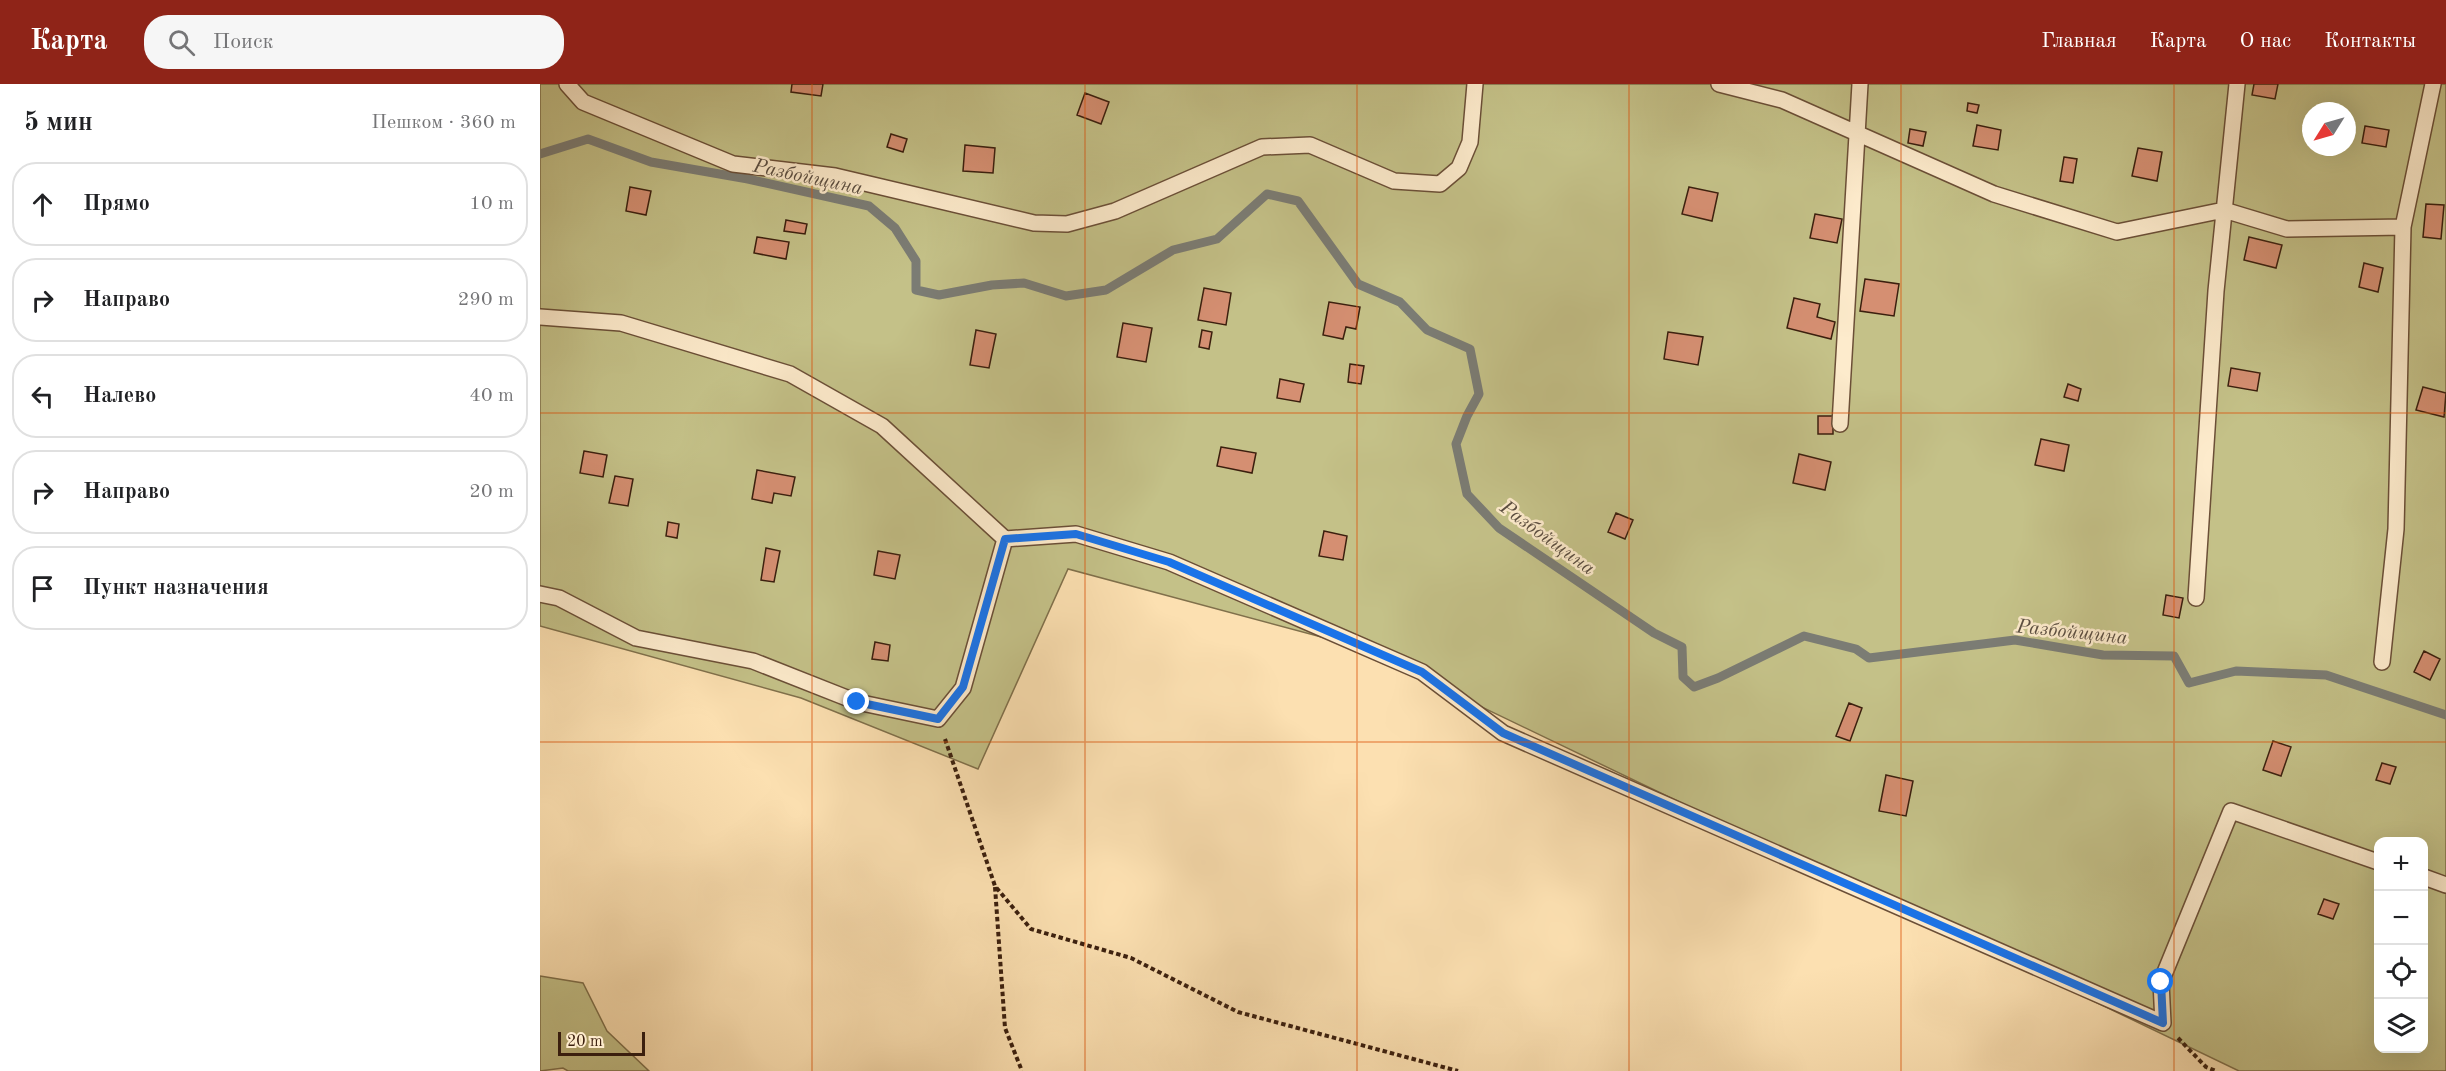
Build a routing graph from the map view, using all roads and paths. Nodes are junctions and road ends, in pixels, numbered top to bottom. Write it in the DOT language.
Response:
graph roads {
  1 [pos="567,84"];
  2 [pos="1475,84"];
  3 [pos="1719,84"];
  4 [pos="1860,84"];
  5 [pos="2237,84"];
  6 [pos="2433,84"];
  7 [pos="1858,135"];
  8 [pos="2224,210"];
  9 [pos="2403,227"];
  10 [pos="540,317"];
  11 [pos="1840,424"];
  12 [pos="1005,539"];
  13 [pos="540,594"];
  14 [pos="2196,598"];
  15 [pos="2382,662"];
  16 [pos="938,719"];
  17 [pos="2374,860"];
  18 [pos="2428,878"];
  19 [pos="2446,885"];
  20 [pos="995,886"];
  21 [pos="2163,1023"];
  22 [pos="2206,1069"];
  23 [pos="1022,1071"];
  24 [pos="1458,1071"];
  25 [pos="2216,1071"];
  1 -- 2 [label="lane"];
  3 -- 7 [label="lane"];
  4 -- 7 [label="lane"];
  5 -- 8 [label="lane"];
  6 -- 9 [label="lane"];
  7 -- 8 [label="lane"];
  7 -- 11 [label="lane"];
  8 -- 9 [label="lane"];
  8 -- 14 [label="lane"];
  9 -- 15 [label="lane"];
  10 -- 12 [label="lane"];
  12 -- 16 [label="lane"];
  12 -- 21 [label="lane"];
  13 -- 16 [label="lane"];
  16 -- 20 [label="path"];
  17 -- 21 [label="lane"];
  18 -- 19 [label="lane"];
  20 -- 23 [label="path"];
  20 -- 24 [label="path"];
  21 -- 22 [label="path"];
  22 -- 25 [label="path"];
}
